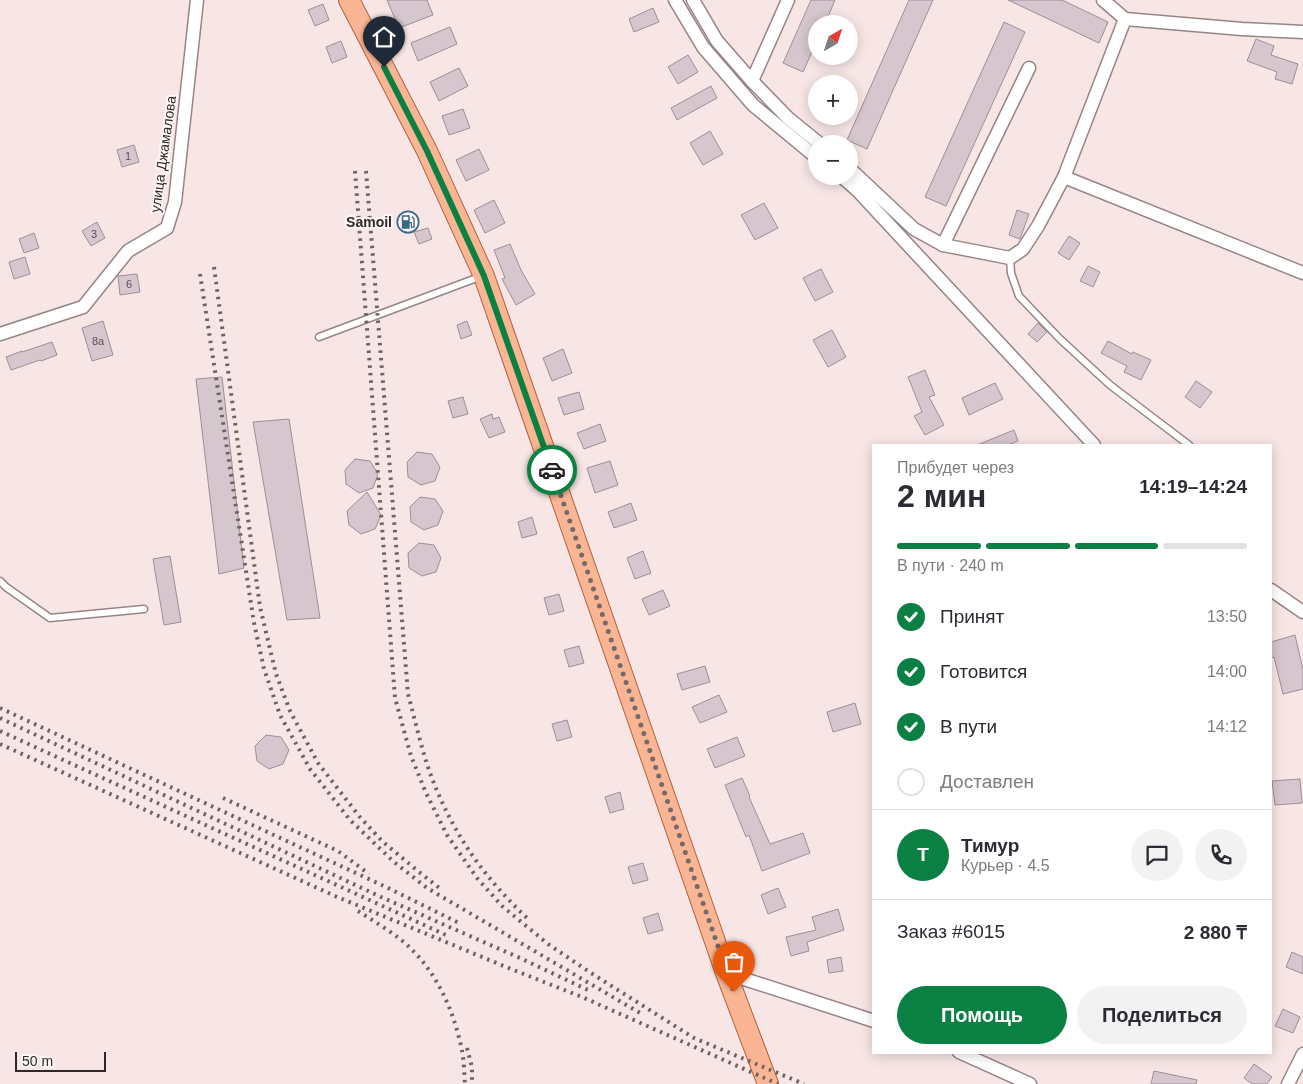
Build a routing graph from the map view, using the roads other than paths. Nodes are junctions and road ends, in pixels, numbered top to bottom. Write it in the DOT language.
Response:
graph roads {
  1 [pos="197,0"];
  2 [pos="349,0"];
  3 [pos="675,0"];
  4 [pos="693,0"];
  5 [pos="788,0"];
  6 [pos="1103,0"];
  7 [pos="1125,19"];
  8 [pos="1303,32"];
  9 [pos="1029,68"];
  10 [pos="752,81"];
  11 [pos="809,135"];
  12 [pos="808,150"];
  13 [pos="858,176"];
  14 [pos="1064,177"];
  15 [pos="851,185"];
  16 [pos="943,246"];
  17 [pos="1010,258"];
  18 [pos="1303,273"];
  19 [pos="484,276"];
  20 [pos="0,334"];
  21 [pos="320,337"];
  22 [pos="1093,444"];
  23 [pos="1188,444"];
  24 [pos="0,582"];
  25 [pos="1272,591"];
  26 [pos="144,609"];
  27 [pos="1303,612"];
  28 [pos="726,973"];
  29 [pos="872,1020"];
  30 [pos="963,1054"];
  31 [pos="1303,1054"];
  32 [pos="768,1084"];
  33 [pos="1030,1084"];
  34 [pos="1288,1084"];
  1 -- 20 [label="street, улица Джамалова"];
  2 -- 19 [label="main road"];
  3 -- 12 [label="street"];
  4 -- 10 [label="street"];
  5 -- 10 [label="street"];
  6 -- 7 [label="street"];
  7 -- 8 [label="street"];
  7 -- 14 [label="street"];
  9 -- 16 [label="street"];
  10 -- 11 [label="street"];
  13 -- 16 [label="street"];
  14 -- 17 [label="street"];
  14 -- 18 [label="street"];
  15 -- 22 [label="street"];
  16 -- 17 [label="street"];
  17 -- 23 [label="lane"];
  19 -- 21 [label="lane"];
  19 -- 28 [label="main road"];
  24 -- 26 [label="lane"];
  25 -- 27 [label="street"];
  28 -- 29 [label="street"];
  28 -- 32 [label="main road"];
  30 -- 33 [label="street"];
  31 -- 34 [label="street"];
}
